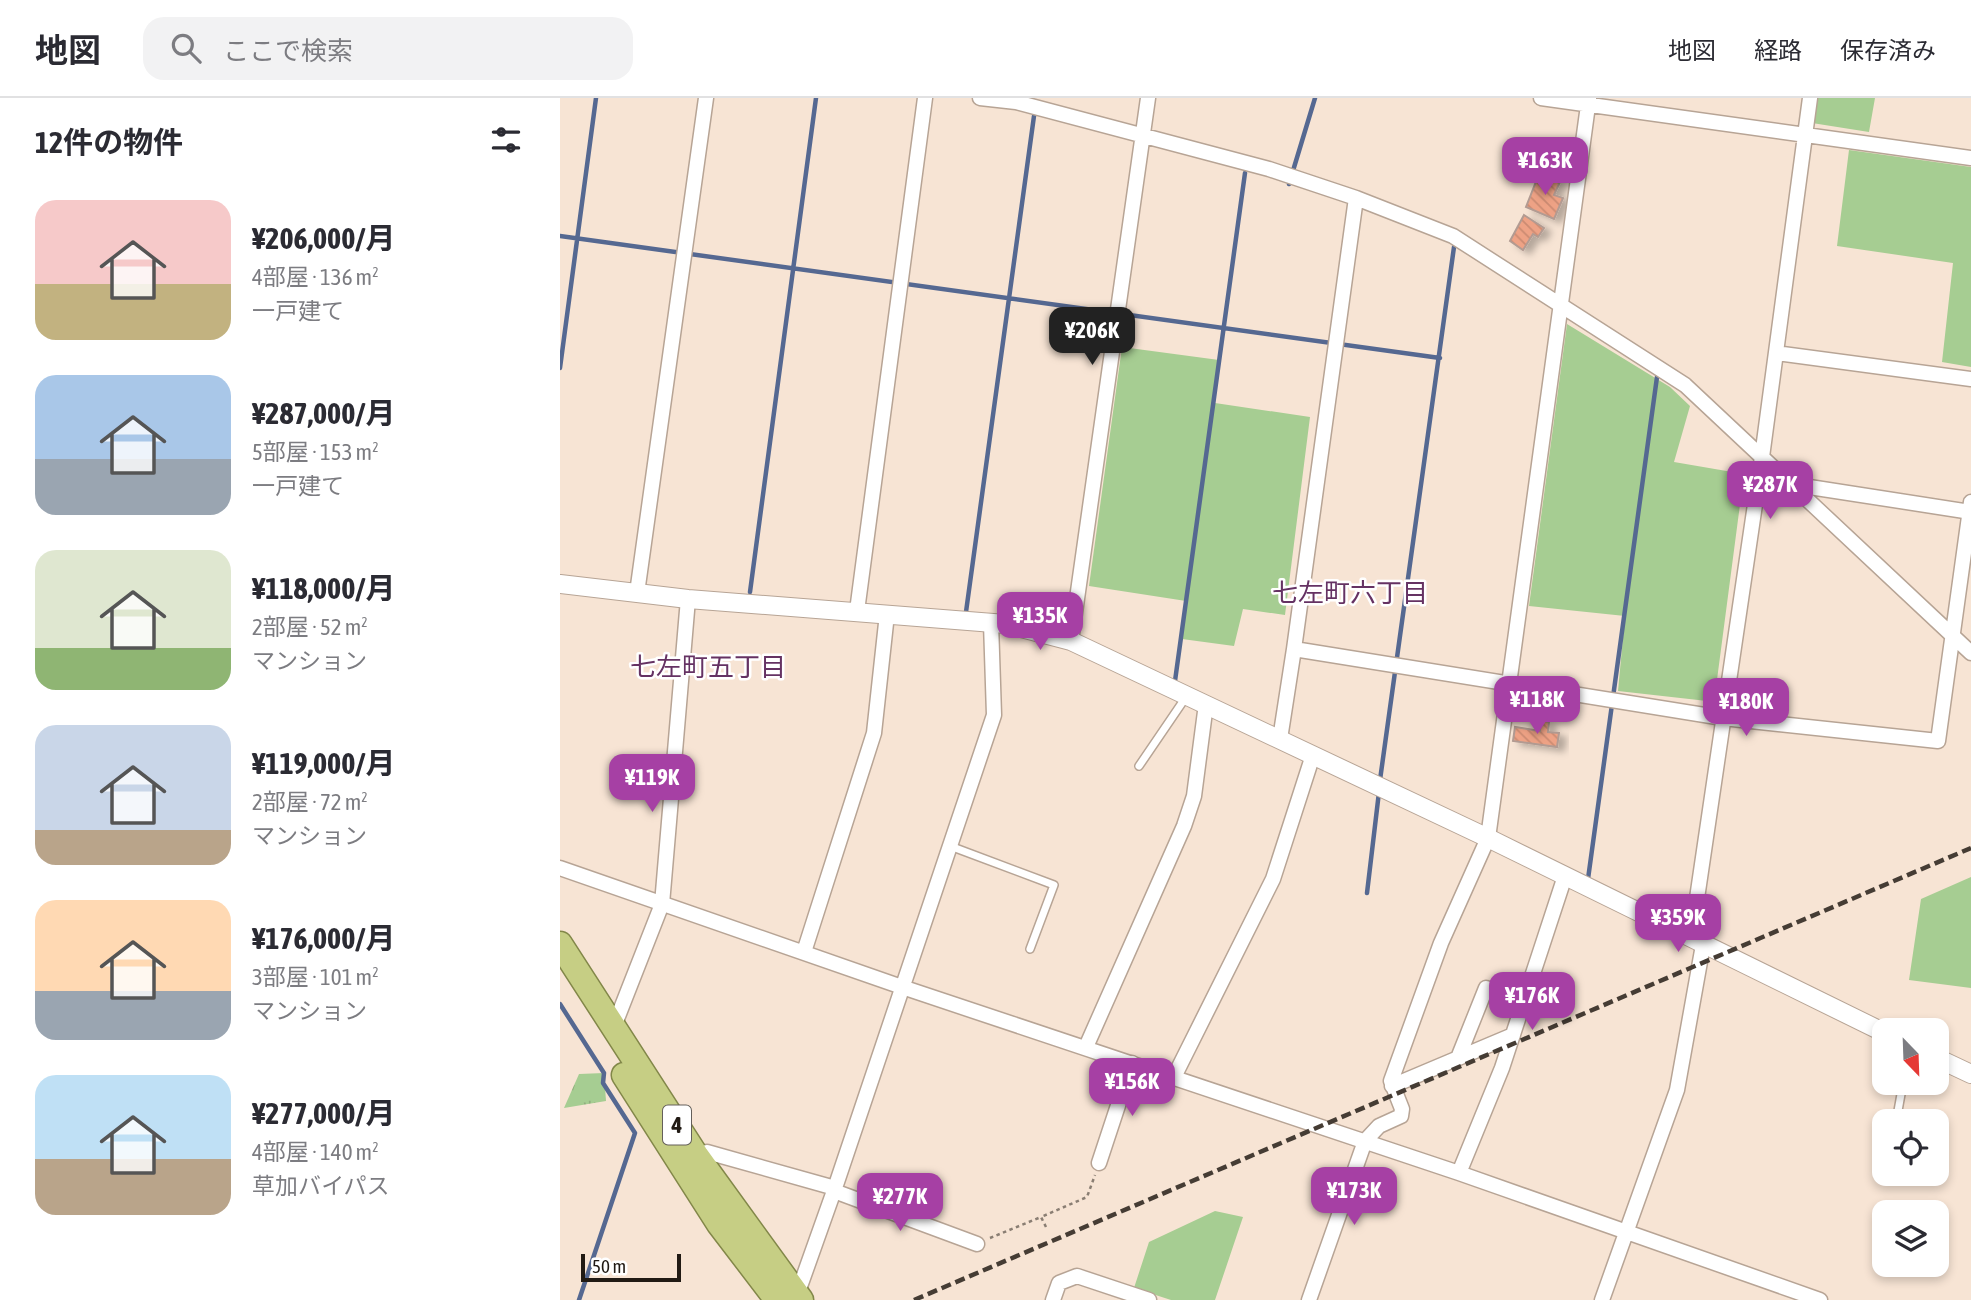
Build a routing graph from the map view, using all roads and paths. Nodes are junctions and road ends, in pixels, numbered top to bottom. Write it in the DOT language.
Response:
graph roads {
  1 [pos="706,98"];
  2 [pos="925,98"];
  3 [pos="980,98"];
  4 [pos="1148,98"];
  5 [pos="1541,98"];
  6 [pos="1810,98"];
  7 [pos="1002,99"];
  8 [pos="1588,102"];
  9 [pos="1142,135"];
  10 [pos="1805,135"];
  11 [pos="1971,158"];
  12 [pos="1356,198"];
  13 [pos="1561,304"];
  14 [pos="1776,353"];
  15 [pos="1971,379"];
  16 [pos="1762,457"];
  17 [pos="1790,484"];
  18 [pos="1971,508"];
  19 [pos="560,584"];
  20 [pos="638,593"];
  21 [pos="688,599"];
  22 [pos="857,611"];
  23 [pos="887,614"];
  24 [pos="991,623"];
  25 [pos="1954,636"];
  26 [pos="1071,641"];
  27 [pos="1294,649"];
  28 [pos="1971,653"];
  29 [pos="1508,685"];
  30 [pos="1187,695"];
  31 [pos="1206,704"];
  32 [pos="1723,718"];
  33 [pos="1280,739"];
  34 [pos="1313,755"];
  35 [pos="1139,766"];
  36 [pos="1488,838"];
  37 [pos="950,846"];
  38 [pos="560,868"];
  39 [pos="1565,876"];
  40 [pos="662,904"];
  41 [pos="1697,942"];
  42 [pos="560,944"];
  43 [pos="1030,949"];
  44 [pos="804,953"];
  45 [pos="560,975"];
  46 [pos="902,987"];
  47 [pos="1523,1004"];
  48 [pos="1872,1027"];
  49 [pos="613,1029"];
  50 [pos="1513,1035"];
  51 [pos="1086,1047"];
  52 [pos="1458,1058"];
  53 [pos="1132,1063"];
  54 [pos="1950,1064"];
  55 [pos="1971,1074"];
  56 [pos="1174,1077"];
  57 [pos="1392,1086"];
  58 [pos="1366,1141"];
  59 [pos="696,1155"];
  60 [pos="1100,1163"];
  61 [pos="1460,1173"];
  62 [pos="835,1189"];
  63 [pos="1041,1217"];
  64 [pos="1046,1227"];
  65 [pos="1625,1232"];
  66 [pos="977,1244"];
  67 [pos="792,1298"];
  68 [pos="1052,1300"];
  69 [pos="1149,1300"];
  70 [pos="1309,1300"];
  71 [pos="1602,1300"];
  72 [pos="1820,1300"];
  1 -- 20 [label="street"];
  2 -- 22 [label="street"];
  3 -- 7 [label="street"];
  4 -- 9 [label="street"];
  5 -- 8 [label="street"];
  6 -- 10 [label="street"];
  7 -- 9 [label="street"];
  8 -- 10 [label="street"];
  8 -- 13 [label="street"];
  9 -- 12 [label="street"];
  9 -- 26 [label="street"];
  10 -- 11 [label="street"];
  10 -- 14 [label="street"];
  12 -- 13 [label="street"];
  12 -- 27 [label="street"];
  13 -- 16 [label="street"];
  13 -- 29 [label="street"];
  14 -- 15 [label="street"];
  14 -- 16 [label="street"];
  16 -- 17 [label="street"];
  16 -- 32 [label="street"];
  17 -- 18 [label="street"];
  17 -- 25 [label="street"];
  18 -- 25 [label="street"];
  19 -- 20 [label="street"];
  20 -- 21 [label="street"];
  21 -- 22 [label="street"];
  21 -- 40 [label="street"];
  22 -- 23 [label="street"];
  23 -- 24 [label="street"];
  23 -- 44 [label="street"];
  24 -- 26 [label="street"];
  24 -- 37 [label="street"];
  25 -- 28 [label="street"];
  25 -- 32 [label="street"];
  26 -- 30 [label="street"];
  27 -- 29 [label="street"];
  27 -- 33 [label="street"];
  29 -- 32 [label="street"];
  29 -- 36 [label="street"];
  30 -- 31 [label="street"];
  30 -- 35 [label="lane"];
  31 -- 33 [label="street"];
  31 -- 51 [label="street"];
  32 -- 41 [label="street"];
  33 -- 34 [label="street"];
  34 -- 36 [label="street"];
  34 -- 56 [label="street"];
  36 -- 39 [label="street"];
  36 -- 57 [label="street"];
  37 -- 43 [label="lane"];
  37 -- 46 [label="street"];
  38 -- 40 [label="street"];
  39 -- 41 [label="street"];
  39 -- 47 [label="street"];
  40 -- 44 [label="street"];
  40 -- 49 [label="street"];
  41 -- 48 [label="street"];
  41 -- 65 [label="street"];
  42 -- 49 [label="highway, 4"];
  44 -- 46 [label="street"];
  45 -- 67 [label="highway, 4"];
  46 -- 51 [label="street"];
  46 -- 62 [label="street"];
  47 -- 50 [label="street"];
  47 -- 52 [label="street"];
  49 -- 59 [label="highway, 4"];
  50 -- 52 [label="street"];
  50 -- 61 [label="street"];
  51 -- 53 [label="street"];
  52 -- 57 [label="street"];
  53 -- 56 [label="street"];
  53 -- 60 [label="street"];
  54 -- 55 [label="street"];
  56 -- 58 [label="street"];
  57 -- 58 [label="street"];
  58 -- 61 [label="street"];
  58 -- 70 [label="street"];
  59 -- 62 [label="street"];
  59 -- 67 [label="highway, 4"];
  60 -- 63 [label="path"];
  61 -- 65 [label="street"];
  62 -- 66 [label="street"];
  62 -- 67 [label="street"];
  63 -- 64 [label="path"];
  63 -- 66 [label="path"];
  65 -- 71 [label="street"];
  65 -- 72 [label="street"];
  68 -- 69 [label="street"];
}
